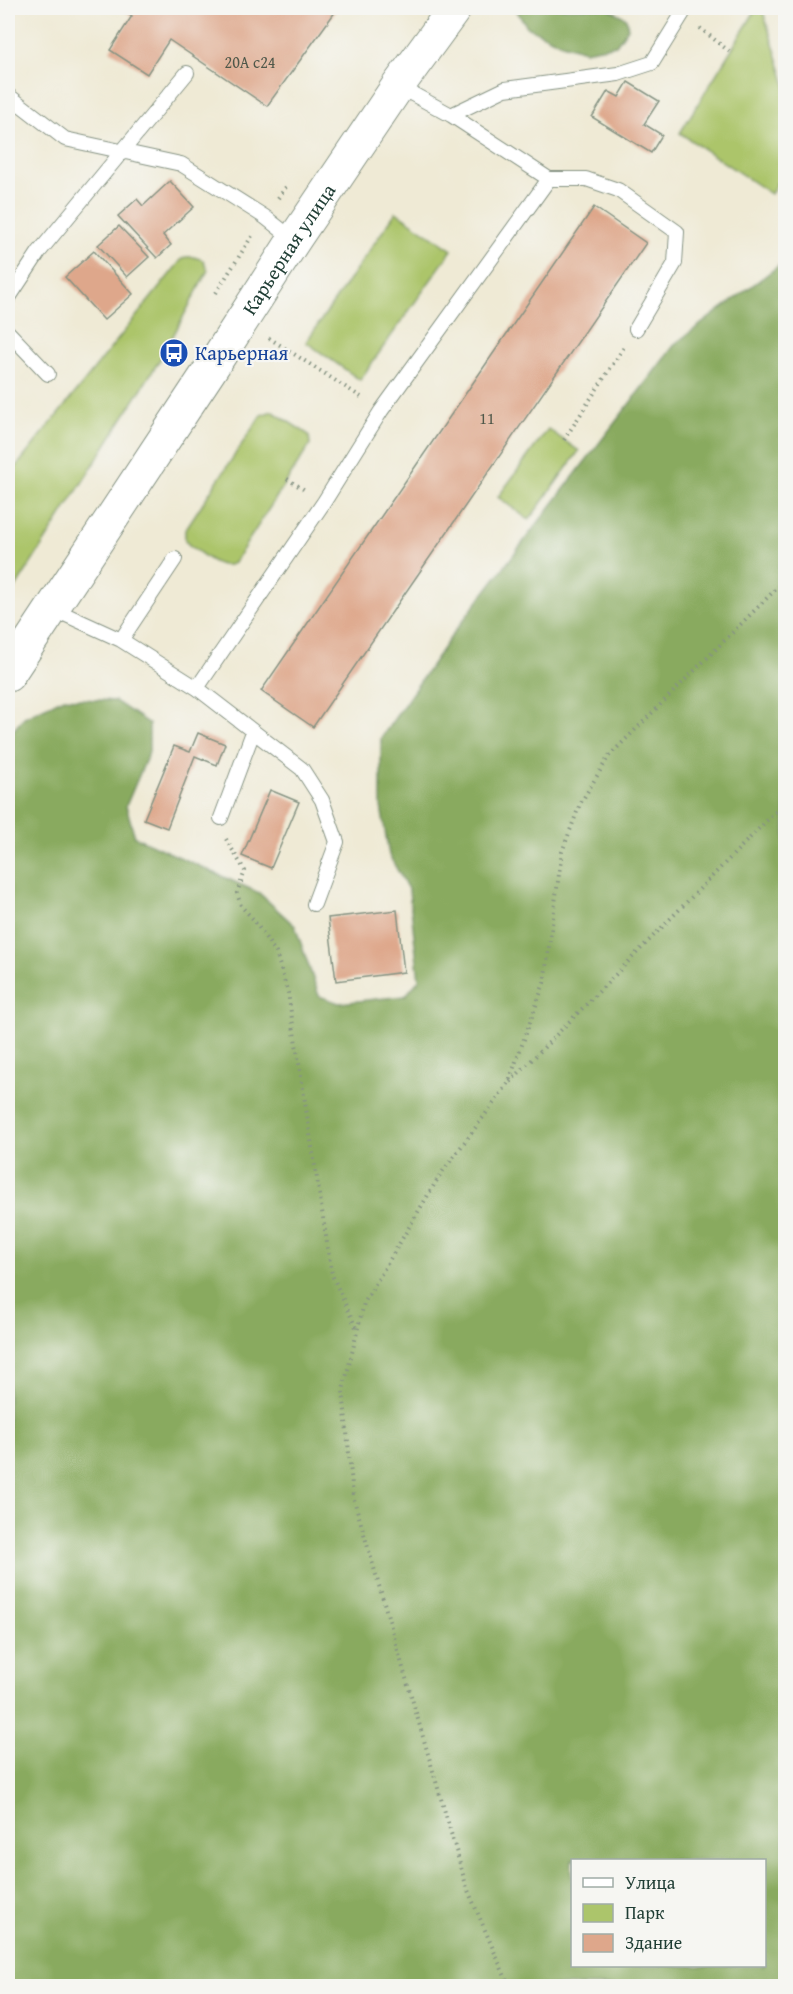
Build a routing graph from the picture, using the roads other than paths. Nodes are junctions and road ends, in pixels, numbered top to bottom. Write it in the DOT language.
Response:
graph roads {
  1 [pos="455,8"];
  2 [pos="684,11"];
  3 [pos="187,73"];
  4 [pos="398,86"];
  5 [pos="9,98"];
  6 [pos="451,115"];
  7 [pos="124,150"];
  8 [pos="549,179"];
  9 [pos="294,240"];
  10 [pos="8,299"];
  11 [pos="636,329"];
  12 [pos="8,332"];
  13 [pos="48,374"];
  14 [pos="175,559"];
  15 [pos="51,608"];
  16 [pos="122,640"];
  17 [pos="8,675"];
  18 [pos="197,688"];
  19 [pos="253,732"];
  20 [pos="221,818"];
  21 [pos="314,904"];
  1 -- 4 [label="street, Карьерная улица"];
  2 -- 6 [label="lane"];
  3 -- 7 [label="lane"];
  4 -- 6 [label="lane"];
  4 -- 9 [label="street, Карьерная улица"];
  5 -- 7 [label="lane"];
  6 -- 8 [label="lane"];
  7 -- 9 [label="lane"];
  7 -- 10 [label="lane"];
  8 -- 11 [label="lane"];
  8 -- 18 [label="lane"];
  9 -- 15 [label="street, Карьерная улица"];
  12 -- 13 [label="lane"];
  14 -- 16 [label="lane"];
  15 -- 16 [label="lane"];
  15 -- 17 [label="street, Карьерная улица"];
  16 -- 18 [label="lane"];
  18 -- 19 [label="lane"];
  19 -- 20 [label="lane"];
  19 -- 21 [label="lane"];
}
